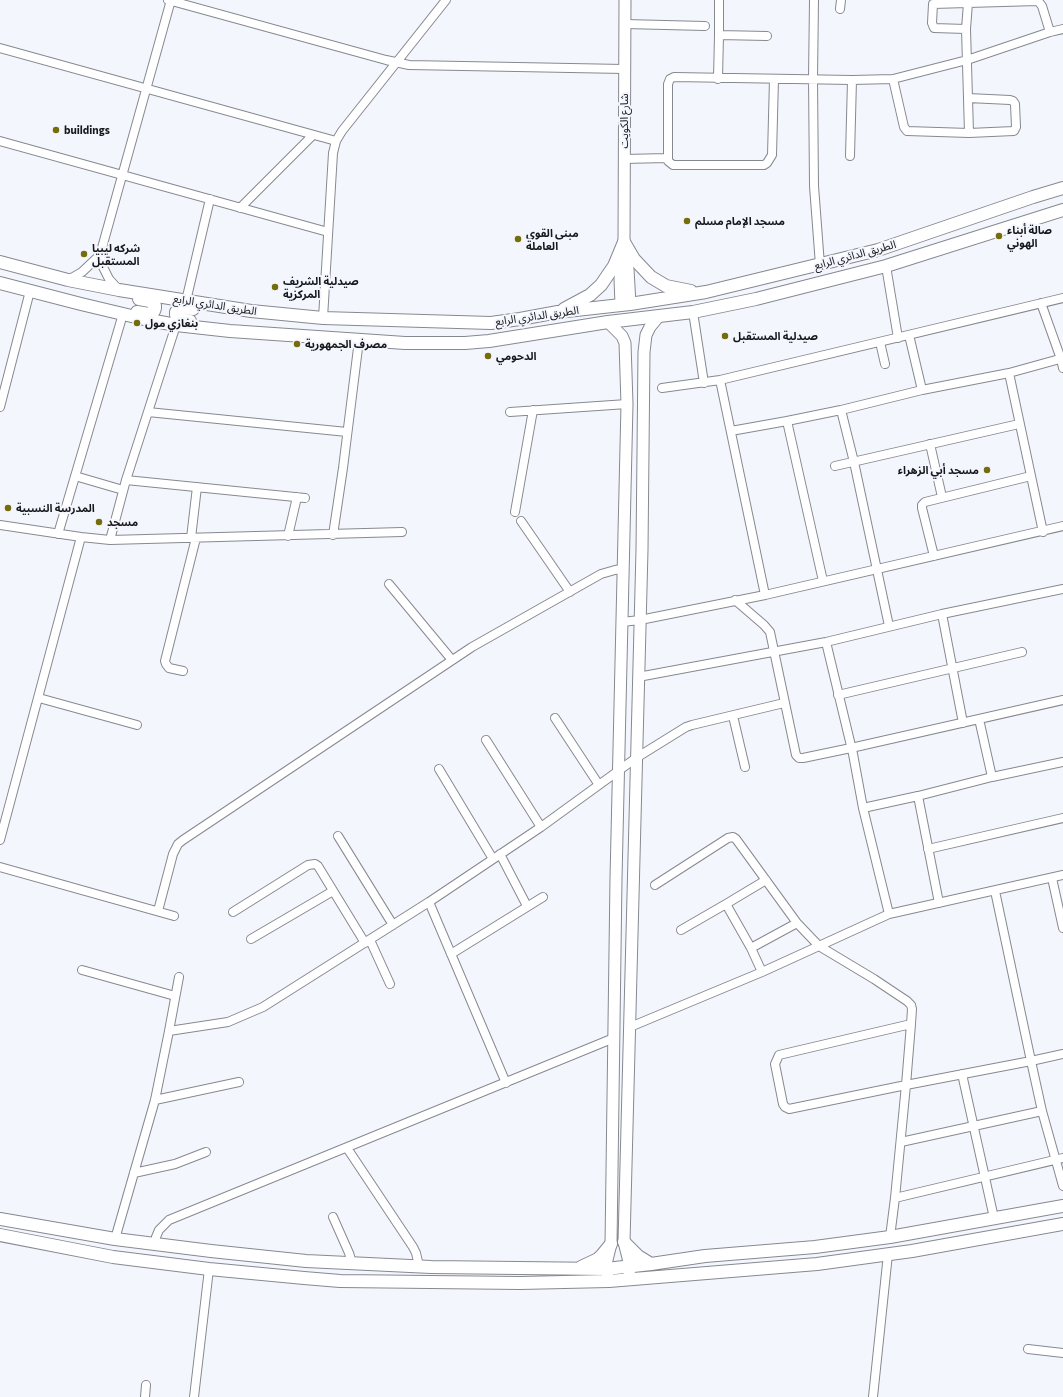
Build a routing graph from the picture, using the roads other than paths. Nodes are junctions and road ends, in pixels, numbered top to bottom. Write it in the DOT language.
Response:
graph roads {
  1 [pos="170,0"];
  2 [pos="446,0"];
  3 [pos="625,0"];
  4 [pos="719,0"];
  5 [pos="814,0"];
  6 [pos="841,0"];
  7 [pos="968,3"];
  8 [pos="840,9"];
  9 [pos="625,24"];
  10 [pos="706,26"];
  11 [pos="966,29"];
  12 [pos="1063,29"];
  13 [pos="1050,32"];
  14 [pos="719,35"];
  15 [pos="767,36"];
  16 [pos="0,48"];
  17 [pos="967,60"];
  18 [pos="397,63"];
  19 [pos="624,69"];
  20 [pos="718,79"];
  21 [pos="774,79"];
  22 [pos="813,79"];
  23 [pos="893,79"];
  24 [pos="852,80"];
  25 [pos="146,88"];
  26 [pos="968,98"];
  27 [pos="969,133"];
  28 [pos="313,135"];
  29 [pos="0,141"];
  30 [pos="336,141"];
  31 [pos="850,156"];
  32 [pos="668,158"];
  33 [pos="624,159"];
  34 [pos="122,175"];
  35 [pos="1063,188"];
  36 [pos="1033,197"];
  37 [pos="210,199"];
  38 [pos="240,208"];
  39 [pos="1063,210"];
  40 [pos="1037,218"];
  41 [pos="328,232"];
  42 [pos="624,242"];
  43 [pos="100,255"];
  44 [pos="0,262"];
  45 [pos="820,265"];
  46 [pos="886,266"];
  47 [pos="68,280"];
  48 [pos="0,283"];
  49 [pos="87,284"];
  50 [pos="119,290"];
  51 [pos="30,291"];
  52 [pos="706,292"];
  53 [pos="1063,298"];
  54 [pos="186,301"];
  55 [pos="73,303"];
  56 [pos="1041,303"];
  57 [pos="626,305"];
  58 [pos="558,312"];
  59 [pos="693,312"];
  60 [pos="267,313"];
  61 [pos="123,314"];
  62 [pos="658,316"];
  63 [pos="323,318"];
  64 [pos="608,322"];
  65 [pos="176,325"];
  66 [pos="226,330"];
  67 [pos="909,335"];
  68 [pos="898,338"];
  69 [pos="360,340"];
  70 [pos="880,342"];
  71 [pos="1062,358"];
  72 [pos="885,364"];
  73 [pos="1063,368"];
  74 [pos="1008,373"];
  75 [pos="720,380"];
  76 [pos="704,383"];
  77 [pos="662,388"];
  78 [pos="922,390"];
  79 [pos="626,404"];
  80 [pos="0,407"];
  81 [pos="533,410"];
  82 [pos="841,410"];
  83 [pos="148,412"];
  84 [pos="510,412"];
  85 [pos="787,421"];
  86 [pos="1020,424"];
  87 [pos="731,431"];
  88 [pos="347,432"];
  89 [pos="930,444"];
  90 [pos="854,462"];
  91 [pos="835,466"];
  92 [pos="75,476"];
  93 [pos="1031,476"];
  94 [pos="126,480"];
  95 [pos="197,487"];
  96 [pos="124,490"];
  97 [pos="942,497"];
  98 [pos="516,512"];
  99 [pos="521,521"];
  100 [pos="0,525"];
  101 [pos="1063,526"];
  102 [pos="402,532"];
  103 [pos="1043,532"];
  104 [pos="58,534"];
  105 [pos="333,535"];
  106 [pos="288,536"];
  107 [pos="81,537"];
  108 [pos="194,538"];
  109 [pos="110,540"];
  110 [pos="934,556"];
  111 [pos="877,568"];
  112 [pos="623,569"];
  113 [pos="823,581"];
  114 [pos="389,584"];
  115 [pos="1063,589"];
  116 [pos="570,592"];
  117 [pos="765,595"];
  118 [pos="735,600"];
  119 [pos="942,614"];
  120 [pos="640,620"];
  121 [pos="622,622"];
  122 [pos="889,626"];
  123 [pos="826,642"];
  124 [pos="774,651"];
  125 [pos="1022,652"];
  126 [pos="452,660"];
  127 [pos="953,669"];
  128 [pos="183,672"];
  129 [pos="638,677"];
  130 [pos="838,695"];
  131 [pos="39,698"];
  132 [pos="1063,700"];
  133 [pos="784,703"];
  134 [pos="733,716"];
  135 [pos="555,718"];
  136 [pos="979,719"];
  137 [pos="963,723"];
  138 [pos="137,725"];
  139 [pos="486,740"];
  140 [pos="852,748"];
  141 [pos="636,758"];
  142 [pos="1063,762"];
  143 [pos="745,767"];
  144 [pos="439,769"];
  145 [pos="619,770"];
  146 [pos="992,777"];
  147 [pos="599,785"];
  148 [pos="918,796"];
  149 [pos="863,808"];
  150 [pos="1063,818"];
  151 [pos="541,827"];
  152 [pos="338,836"];
  153 [pos="0,840"];
  154 [pos="928,849"];
  155 [pos="497,857"];
  156 [pos="0,867"];
  157 [pos="1063,875"];
  158 [pos="1052,878"];
  159 [pos="766,880"];
  160 [pos="655,885"];
  161 [pos="333,891"];
  162 [pos="995,891"];
  163 [pos="543,897"];
  164 [pos="429,902"];
  165 [pos="939,903"];
  166 [pos="726,904"];
  167 [pos="527,906"];
  168 [pos="158,911"];
  169 [pos="233,912"];
  170 [pos="889,914"];
  171 [pos="174,916"];
  172 [pos="797,922"];
  173 [pos="393,925"];
  174 [pos="1063,928"];
  175 [pos="681,930"];
  176 [pos="251,939"];
  177 [pos="368,942"];
  178 [pos="819,946"];
  179 [pos="751,948"];
  180 [pos="451,954"];
  181 [pos="82,970"];
  182 [pos="762,972"];
  183 [pos="178,977"];
  184 [pos="390,984"];
  185 [pos="175,996"];
  186 [pos="911,1024"];
  187 [pos="630,1027"];
  188 [pos="169,1031"];
  189 [pos="614,1038"];
  190 [pos="1063,1054"];
  191 [pos="1031,1061"];
  192 [pos="962,1074"];
  193 [pos="239,1082"];
  194 [pos="506,1083"];
  195 [pos="906,1085"];
  196 [pos="155,1100"];
  197 [pos="1042,1111"];
  198 [pos="974,1126"];
  199 [pos="901,1142"];
  200 [pos="347,1148"];
  201 [pos="206,1152"];
  202 [pos="1059,1159"];
  203 [pos="134,1173"];
  204 [pos="985,1177"];
  205 [pos="1063,1186"];
  206 [pos="896,1198"];
  207 [pos="1063,1206"];
  208 [pos="333,1217"];
  209 [pos="994,1218"];
  210 [pos="0,1219"];
  211 [pos="1063,1224"];
  212 [pos="0,1235"];
  213 [pos="890,1237"];
  214 [pos="115,1239"];
  215 [pos="624,1242"];
  216 [pos="155,1244"];
  217 [pos="611,1244"];
  218 [pos="888,1254"];
  219 [pos="352,1264"];
  220 [pos="651,1264"];
  221 [pos="419,1266"];
  222 [pos="630,1266"];
  223 [pos="577,1268"];
  224 [pos="209,1269"];
  225 [pos="607,1275"];
  226 [pos="629,1280"];
  227 [pos="1028,1349"];
  228 [pos="1063,1353"];
  229 [pos="146,1385"];
  230 [pos="145,1397"];
  231 [pos="194,1397"];
  232 [pos="873,1397"];
  1 -- 18 [label="street"];
  1 -- 25 [label="street"];
  2 -- 18 [label="street"];
  3 -- 9 [label="main road, شارع الكويت"];
  4 -- 14 [label="street"];
  5 -- 22 [label="street"];
  6 -- 8 [label="street"];
  7 -- 11 [label="street"];
  7 -- 11 [label="street"];
  7 -- 13 [label="street"];
  9 -- 10 [label="street"];
  9 -- 19 [label="main road, شارع الكويت"];
  11 -- 17 [label="street"];
  12 -- 13 [label="street"];
  13 -- 17 [label="street"];
  14 -- 15 [label="street"];
  14 -- 20 [label="street"];
  16 -- 25 [label="street"];
  17 -- 23 [label="street"];
  17 -- 26 [label="street"];
  18 -- 19 [label="street"];
  18 -- 30 [label="street"];
  19 -- 33 [label="main road, شارع الكويت"];
  20 -- 21 [label="street"];
  20 -- 32 [label="street"];
  21 -- 22 [label="street"];
  21 -- 32 [label="street"];
  22 -- 24 [label="street"];
  22 -- 45 [label="street"];
  23 -- 24 [label="street"];
  23 -- 27 [label="street"];
  24 -- 31 [label="street"];
  25 -- 28 [label="street"];
  25 -- 34 [label="street"];
  26 -- 27 [label="street"];
  26 -- 27 [label="street"];
  28 -- 30 [label="street"];
  28 -- 38 [label="street"];
  29 -- 34 [label="street"];
  30 -- 41 [label="street"];
  32 -- 33 [label="street"];
  33 -- 42 [label="main road, شارع الكويت"];
  34 -- 37 [label="street"];
  34 -- 43 [label="street"];
  35 -- 36 [label="main road, الطريق الدائري الرابع"];
  36 -- 40 [label="main road"];
  36 -- 45 [label="main road, الطريق الدائري الرابع"];
  37 -- 38 [label="street"];
  37 -- 54 [label="street"];
  38 -- 41 [label="street"];
  39 -- 40 [label="main road, الطريق الدائري الرابع"];
  40 -- 46 [label="main road, الطريق الدائري الرابع"];
  41 -- 63 [label="street"];
  42 -- 52 [label="main road"];
  42 -- 57 [label="main road, شارع الكويت"];
  42 -- 58 [label="main road"];
  43 -- 47 [label="street"];
  43 -- 50 [label="street"];
  44 -- 47 [label="main road, الطريق الدائري الرابع"];
  45 -- 52 [label="main road, الطريق الدائري الرابع"];
  46 -- 59 [label="main road, الطريق الدائري الرابع"];
  46 -- 68 [label="street"];
  47 -- 49 [label="main road, الطريق الدائري الرابع"];
  48 -- 51 [label="main road, الطريق الدائري الرابع"];
  49 -- 50 [label="main road, الطريق الدائري الرابع"];
  49 -- 55 [label="main road"];
  50 -- 54 [label="main road, الطريق الدائري الرابع"];
  51 -- 55 [label="main road, الطريق الدائري الرابع"];
  51 -- 80 [label="street"];
  52 -- 57 [label="main road, الطريق الدائري الرابع"];
  53 -- 56 [label="street"];
  54 -- 60 [label="main road, الطريق الدائري الرابع"];
  55 -- 61 [label="main road, الطريق الدائري الرابع"];
  56 -- 67 [label="street"];
  56 -- 71 [label="street"];
  57 -- 58 [label="main road, الطريق الدائري الرابع"];
  58 -- 63 [label="main road, الطريق الدائري الرابع"];
  59 -- 62 [label="main road, الطريق الدائري الرابع"];
  59 -- 76 [label="street"];
  60 -- 63 [label="main road, الطريق الدائري الرابع"];
  60 -- 66 [label="main road"];
  61 -- 65 [label="main road, الطريق الدائري الرابع"];
  61 -- 92 [label="street"];
  62 -- 64 [label="main road, الطريق الدائري الرابع"];
  62 -- 120 [label="main road"];
  64 -- 69 [label="main road, الطريق الدائري الرابع"];
  64 -- 79 [label="main road"];
  65 -- 66 [label="main road, الطريق الدائري الرابع"];
  65 -- 83 [label="street"];
  66 -- 69 [label="main road, الطريق الدائري الرابع"];
  67 -- 68 [label="street"];
  67 -- 78 [label="street"];
  68 -- 70 [label="street"];
  69 -- 88 [label="street"];
  70 -- 72 [label="street"];
  70 -- 75 [label="street"];
  71 -- 73 [label="street"];
  71 -- 74 [label="street"];
  74 -- 78 [label="street"];
  74 -- 86 [label="street"];
  75 -- 76 [label="street"];
  75 -- 87 [label="street"];
  76 -- 77 [label="street"];
  78 -- 82 [label="street"];
  79 -- 81 [label="street"];
  79 -- 112 [label="main road"];
  81 -- 84 [label="street"];
  81 -- 98 [label="street"];
  82 -- 85 [label="street"];
  82 -- 90 [label="street"];
  83 -- 88 [label="street"];
  83 -- 94 [label="street"];
  85 -- 87 [label="street"];
  85 -- 113 [label="street"];
  86 -- 89 [label="street"];
  86 -- 93 [label="street"];
  87 -- 117 [label="street"];
  88 -- 105 [label="street"];
  89 -- 90 [label="street"];
  89 -- 97 [label="street"];
  90 -- 91 [label="street"];
  90 -- 111 [label="street"];
  92 -- 96 [label="street"];
  92 -- 104 [label="street"];
  93 -- 97 [label="street"];
  93 -- 103 [label="street"];
  94 -- 95 [label="street"];
  94 -- 96 [label="street"];
  95 -- 106 [label="street"];
  95 -- 108 [label="street"];
  96 -- 109 [label="street"];
  97 -- 110 [label="street"];
  99 -- 116 [label="street"];
  100 -- 104 [label="street"];
  101 -- 103 [label="street"];
  102 -- 105 [label="street"];
  103 -- 110 [label="street"];
  104 -- 107 [label="street"];
  105 -- 106 [label="street"];
  106 -- 108 [label="street"];
  107 -- 109 [label="street"];
  107 -- 131 [label="street"];
  108 -- 109 [label="street"];
  108 -- 128 [label="street"];
  110 -- 111 [label="street"];
  111 -- 113 [label="street"];
  111 -- 122 [label="street"];
  112 -- 116 [label="street"];
  112 -- 121 [label="main road"];
  113 -- 117 [label="street"];
  114 -- 126 [label="street"];
  115 -- 119 [label="street"];
  116 -- 126 [label="street"];
  117 -- 118 [label="street"];
  118 -- 120 [label="street"];
  118 -- 124 [label="street"];
  119 -- 122 [label="street"];
  119 -- 127 [label="street"];
  120 -- 121 [label="street"];
  120 -- 129 [label="main road"];
  121 -- 145 [label="main road"];
  122 -- 123 [label="street"];
  123 -- 124 [label="street"];
  123 -- 130 [label="street"];
  124 -- 129 [label="street"];
  124 -- 133 [label="street"];
  125 -- 127 [label="street"];
  126 -- 168 [label="street"];
  127 -- 130 [label="street"];
  127 -- 137 [label="street"];
  129 -- 141 [label="main road"];
  130 -- 140 [label="street"];
  131 -- 138 [label="street"];
  131 -- 153 [label="street"];
  132 -- 136 [label="street"];
  133 -- 134 [label="street"];
  133 -- 140 [label="street"];
  134 -- 141 [label="street"];
  134 -- 143 [label="street"];
  135 -- 147 [label="street"];
  136 -- 137 [label="street"];
  136 -- 146 [label="street"];
  137 -- 140 [label="street"];
  139 -- 151 [label="street"];
  140 -- 149 [label="street"];
  141 -- 145 [label="street"];
  141 -- 187 [label="main road"];
  142 -- 146 [label="street"];
  144 -- 155 [label="street"];
  145 -- 147 [label="street"];
  145 -- 189 [label="main road"];
  146 -- 148 [label="street"];
  147 -- 151 [label="street"];
  148 -- 149 [label="street"];
  148 -- 154 [label="street"];
  149 -- 170 [label="street"];
  150 -- 154 [label="street"];
  151 -- 155 [label="street"];
  152 -- 173 [label="street"];
  154 -- 165 [label="street"];
  155 -- 164 [label="street"];
  155 -- 167 [label="street"];
  156 -- 168 [label="street"];
  157 -- 158 [label="street"];
  158 -- 162 [label="street"];
  158 -- 174 [label="street"];
  159 -- 160 [label="street"];
  159 -- 166 [label="street"];
  159 -- 172 [label="street"];
  161 -- 169 [label="street"];
  161 -- 176 [label="street"];
  161 -- 177 [label="street"];
  162 -- 165 [label="street"];
  162 -- 191 [label="street"];
  163 -- 167 [label="street"];
  164 -- 173 [label="street"];
  164 -- 180 [label="street"];
  165 -- 170 [label="street"];
  166 -- 175 [label="street"];
  166 -- 179 [label="street"];
  167 -- 180 [label="street"];
  168 -- 171 [label="street"];
  170 -- 178 [label="street"];
  172 -- 178 [label="street"];
  172 -- 179 [label="street"];
  173 -- 177 [label="street"];
  177 -- 184 [label="street"];
  177 -- 188 [label="street"];
  178 -- 182 [label="street"];
  178 -- 186 [label="street"];
  179 -- 182 [label="street"];
  180 -- 194 [label="street"];
  181 -- 185 [label="street"];
  182 -- 187 [label="street"];
  183 -- 185 [label="street"];
  185 -- 188 [label="street"];
  186 -- 195 [label="street"];
  186 -- 195 [label="street"];
  187 -- 215 [label="main road"];
  188 -- 196 [label="street"];
  189 -- 194 [label="street"];
  189 -- 217 [label="main road"];
  190 -- 191 [label="street"];
  191 -- 192 [label="street"];
  191 -- 197 [label="street"];
  192 -- 195 [label="street"];
  192 -- 198 [label="street"];
  193 -- 196 [label="street"];
  194 -- 200 [label="street"];
  195 -- 199 [label="street"];
  196 -- 203 [label="street"];
  197 -- 198 [label="street"];
  197 -- 202 [label="street"];
  198 -- 199 [label="street"];
  198 -- 204 [label="street"];
  199 -- 206 [label="street"];
  200 -- 216 [label="street"];
  200 -- 221 [label="street"];
  201 -- 203 [label="street"];
  202 -- 204 [label="street"];
  202 -- 205 [label="street"];
  203 -- 214 [label="street"];
  204 -- 206 [label="street"];
  204 -- 209 [label="street"];
  206 -- 213 [label="street"];
  207 -- 209 [label="main road"];
  208 -- 219 [label="street"];
  209 -- 213 [label="main road"];
  210 -- 214 [label="main road"];
  211 -- 218 [label="main road"];
  212 -- 224 [label="main road"];
  213 -- 220 [label="main road"];
  214 -- 216 [label="main road"];
  215 -- 217 [label="main road"];
  215 -- 220 [label="main road"];
  215 -- 222 [label="main road"];
  216 -- 219 [label="main road"];
  217 -- 223 [label="main road"];
  217 -- 225 [label="main road"];
  218 -- 226 [label="main road"];
  218 -- 232 [label="street"];
  219 -- 221 [label="main road"];
  220 -- 222 [label="main road"];
  221 -- 223 [label="main road"];
  222 -- 225 [label="main road"];
  222 -- 226 [label="main road"];
  223 -- 225 [label="main road"];
  224 -- 225 [label="main road"];
  224 -- 231 [label="street"];
  225 -- 226 [label="main road"];
  227 -- 228 [label="street"];
  229 -- 230 [label="street"];
}
